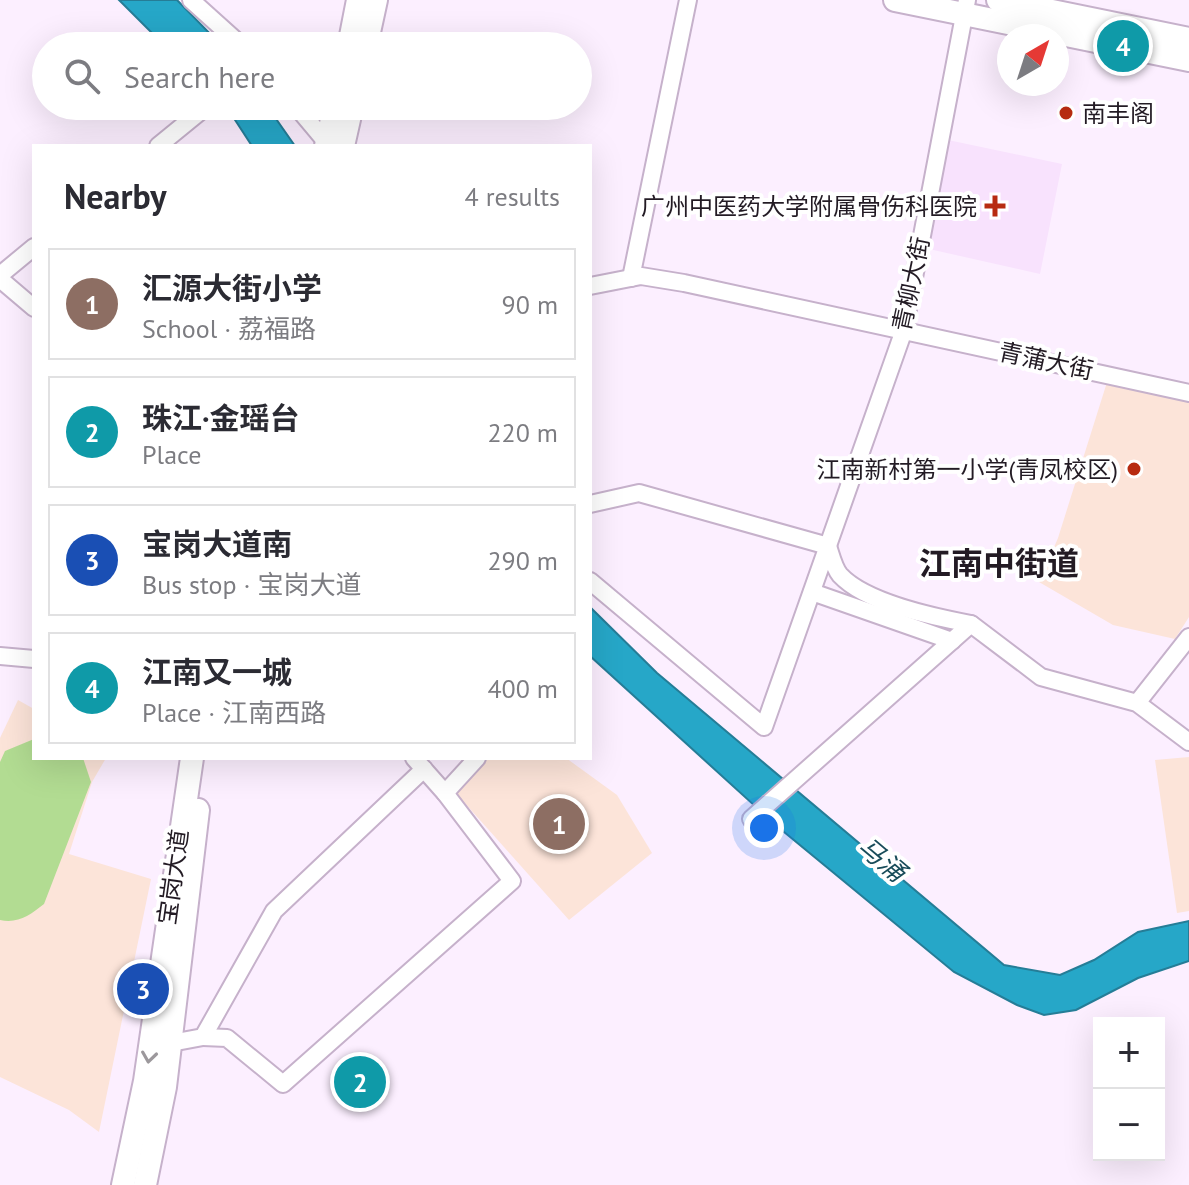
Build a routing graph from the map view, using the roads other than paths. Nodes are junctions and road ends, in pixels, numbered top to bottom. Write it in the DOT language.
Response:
graph roads {
  1 [pos="191,0"];
  2 [pos="358,0"];
  3 [pos="376,0"];
  4 [pos="688,0"];
  5 [pos="895,0"];
  6 [pos="998,0"];
  7 [pos="965,7"];
  8 [pos="226,32"];
  9 [pos="352,32"];
  10 [pos="369,32"];
  11 [pos="1189,39"];
  12 [pos="1189,60"];
  13 [pos="190,120"];
  14 [pos="309,120"];
  15 [pos="334,120"];
  16 [pos="345,120"];
  17 [pos="160,144"];
  18 [pos="331,144"];
  19 [pos="332,144"];
  20 [pos="333,144"];
  21 [pos="32,249"];
  22 [pos="0,277"];
  23 [pos="631,278"];
  24 [pos="592,286"];
  25 [pos="32,306"];
  26 [pos="904,330"];
  27 [pos="1189,393"];
  28 [pos="592,504"];
  29 [pos="828,546"];
  30 [pos="592,583"];
  31 [pos="812,592"];
  32 [pos="971,624"];
  33 [pos="1189,637"];
  34 [pos="952,641"];
  35 [pos="0,656"];
  36 [pos="32,659"];
  37 [pos="1137,703"];
  38 [pos="1189,742"];
  39 [pos="192,760"];
  40 [pos="206,760"];
  41 [pos="475,760"];
  42 [pos="419,764"];
  43 [pos="445,793"];
  44 [pos="751,819"];
  45 [pos="203,1037"];
  46 [pos="171,1043"];
  47 [pos="123,1185"];
  48 [pos="145,1185"];
  1 -- 8 [label="street"];
  2 -- 9 [label="main road"];
  3 -- 10 [label="main road"];
  4 -- 23 [label="street"];
  5 -- 7 [label="main road"];
  6 -- 11 [label="main road"];
  7 -- 12 [label="main road"];
  7 -- 26 [label="street, 青柳大街"];
  13 -- 17 [label="street"];
  14 -- 18 [label="street"];
  15 -- 19 [label="main road"];
  16 -- 20 [label="main road"];
  21 -- 22 [label="street"];
  22 -- 25 [label="street"];
  23 -- 24 [label="street, 青蒲大街"];
  23 -- 26 [label="street, 青蒲大街"];
  26 -- 27 [label="street, 青蒲大街"];
  26 -- 29 [label="street, 青柳大街"];
  28 -- 29 [label="street"];
  29 -- 31 [label="street, 青柳大街"];
  29 -- 32 [label="street"];
  30 -- 31 [label="street, 青柳大街"];
  31 -- 34 [label="street"];
  32 -- 34 [label="street"];
  32 -- 37 [label="street"];
  33 -- 37 [label="street"];
  34 -- 44 [label="street"];
  35 -- 36 [label="street"];
  37 -- 38 [label="street"];
  39 -- 47 [label="main road, 宝岗大道, one-way"];
  40 -- 46 [label="main road, 宝岗大道"];
  41 -- 43 [label="street"];
  42 -- 43 [label="street"];
  42 -- 45 [label="street"];
  43 -- 45 [label="street"];
  45 -- 46 [label="street"];
  46 -- 48 [label="main road, 宝岗大道"];
}
